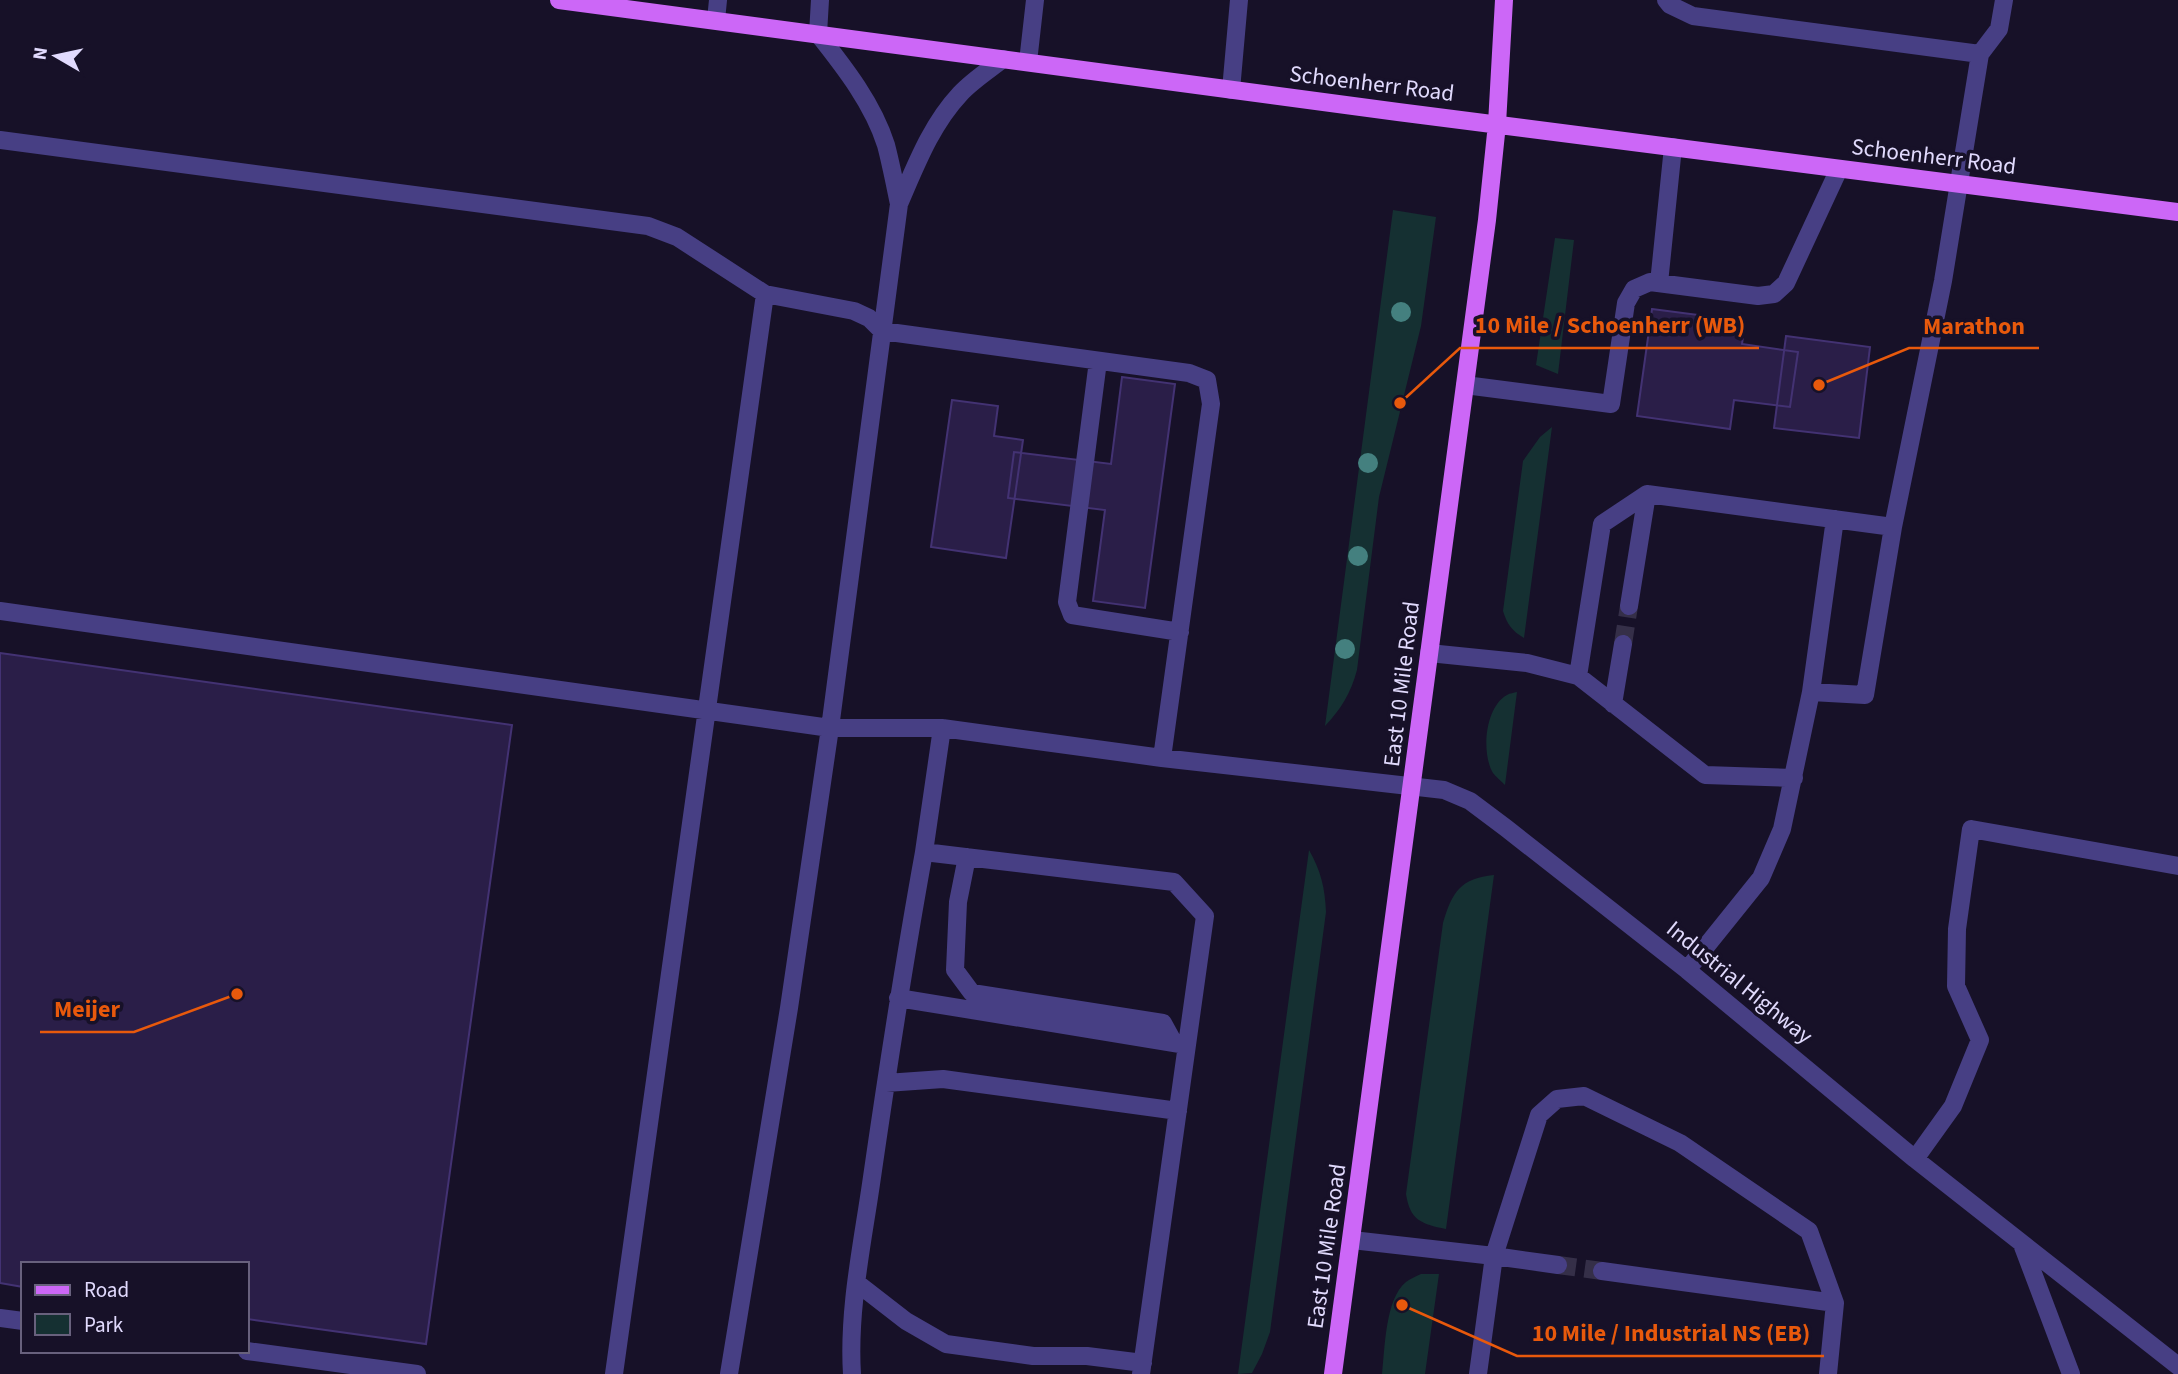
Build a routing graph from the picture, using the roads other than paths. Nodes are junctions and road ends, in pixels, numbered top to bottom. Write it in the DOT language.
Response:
graph roads {
  1 [pos="559,0"];
  2 [pos="718,0"];
  3 [pos="820,0"];
  4 [pos="1035,0"];
  5 [pos="1239,0"];
  6 [pos="1504,0"];
  7 [pos="1666,0"];
  8 [pos="2004,0"];
  9 [pos="716,20"];
  10 [pos="818,34"];
  11 [pos="1980,54"];
  12 [pos="1003,59"];
  13 [pos="1028,62"];
  14 [pos="1231,90"];
  15 [pos="1497,124"];
  16 [pos="0,139"];
  17 [pos="1673,147"];
  18 [pos="1839,169"];
  19 [pos="1959,184"];
  20 [pos="899,204"];
  21 [pos="2178,212"];
  22 [pos="1659,283"];
  23 [pos="765,295"];
  24 [pos="882,331"];
  25 [pos="1098,361"];
  26 [pos="1465,385"];
  27 [pos="1647,494"];
  28 [pos="1835,519"];
  29 [pos="1893,527"];
  30 [pos="1629,606"];
  31 [pos="0,611"];
  32 [pos="1180,632"];
  33 [pos="1623,644"];
  34 [pos="1429,653"];
  35 [pos="1578,677"];
  36 [pos="1811,692"];
  37 [pos="1613,704"];
  38 [pos="708,711"];
  39 [pos="830,728"];
  40 [pos="942,728"];
  41 [pos="1162,758"];
  42 [pos="1794,778"];
  43 [pos="1412,786"];
  44 [pos="924,852"];
  45 [pos="967,857"];
  46 [pos="2178,866"];
  47 [pos="1687,970"];
  48 [pos="898,998"];
  49 [pos="1181,1044"];
  50 [pos="886,1083"];
  51 [pos="1178,1111"];
  52 [pos="1914,1159"];
  53 [pos="1352,1240"];
  54 [pos="2022,1244"];
  55 [pos="1494,1255"];
  56 [pos="1558,1265"];
  57 [pos="1602,1271"];
  58 [pos="857,1283"];
  59 [pos="1835,1303"];
  60 [pos="0,1318"];
  61 [pos="21,1321"];
  62 [pos="248,1351"];
  63 [pos="2178,1366"];
  64 [pos="1142,1368"];
  65 [pos="417,1374"];
  66 [pos="614,1374"];
  67 [pos="729,1374"];
  68 [pos="852,1374"];
  69 [pos="1333,1374"];
  70 [pos="1478,1374"];
  71 [pos="1828,1374"];
  72 [pos="2071,1374"];
  1 -- 9 [label="main road, Schoenherr Road"];
  2 -- 9 [label="street"];
  3 -- 10 [label="street"];
  4 -- 13 [label="street"];
  5 -- 14 [label="street"];
  6 -- 15 [label="main road, East 10 Mile Road"];
  7 -- 11 [label="street"];
  8 -- 11 [label="street"];
  9 -- 10 [label="main road, Schoenherr Road"];
  10 -- 12 [label="main road, Schoenherr Road"];
  10 -- 20 [label="street"];
  11 -- 19 [label="street"];
  12 -- 13 [label="main road, Schoenherr Road"];
  12 -- 20 [label="street"];
  13 -- 14 [label="main road, Schoenherr Road"];
  14 -- 15 [label="main road, Schoenherr Road"];
  15 -- 17 [label="main road, Schoenherr Road"];
  15 -- 26 [label="main road, East 10 Mile Road"];
  16 -- 23 [label="street"];
  17 -- 18 [label="main road, Schoenherr Road"];
  17 -- 22 [label="street"];
  18 -- 19 [label="main road, Schoenherr Road"];
  18 -- 22 [label="street"];
  19 -- 21 [label="main road, Schoenherr Road"];
  19 -- 29 [label="street"];
  20 -- 24 [label="street"];
  22 -- 26 [label="street"];
  23 -- 24 [label="street"];
  23 -- 38 [label="street"];
  24 -- 25 [label="street"];
  24 -- 39 [label="street"];
  25 -- 32 [label="street"];
  25 -- 32 [label="street"];
  26 -- 34 [label="main road, East 10 Mile Road"];
  27 -- 28 [label="street"];
  27 -- 30 [label="street"];
  27 -- 35 [label="street"];
  28 -- 29 [label="street"];
  28 -- 36 [label="street"];
  29 -- 36 [label="street"];
  31 -- 38 [label="street, Industrial Highway"];
  32 -- 41 [label="street"];
  33 -- 37 [label="street"];
  34 -- 35 [label="street"];
  34 -- 43 [label="main road, East 10 Mile Road"];
  35 -- 37 [label="street"];
  36 -- 42 [label="street"];
  37 -- 42 [label="street"];
  38 -- 39 [label="street, Industrial Highway"];
  38 -- 66 [label="street"];
  39 -- 40 [label="street, Industrial Highway"];
  39 -- 67 [label="street"];
  40 -- 41 [label="street, Industrial Highway"];
  40 -- 44 [label="street"];
  41 -- 43 [label="street, Industrial Highway"];
  42 -- 47 [label="street"];
  43 -- 47 [label="street, Industrial Highway"];
  43 -- 53 [label="main road, East 10 Mile Road"];
  44 -- 45 [label="street"];
  44 -- 48 [label="street"];
  45 -- 49 [label="street"];
  45 -- 49 [label="street"];
  46 -- 52 [label="street"];
  47 -- 52 [label="street, Industrial Highway"];
  48 -- 49 [label="street"];
  48 -- 50 [label="street"];
  49 -- 51 [label="street"];
  50 -- 51 [label="street"];
  50 -- 58 [label="street"];
  51 -- 64 [label="street"];
  52 -- 54 [label="street, Industrial Highway"];
  53 -- 55 [label="street"];
  53 -- 69 [label="main road, East 10 Mile Road"];
  54 -- 63 [label="street, Industrial Highway"];
  54 -- 72 [label="street"];
  55 -- 56 [label="street"];
  55 -- 59 [label="street"];
  55 -- 70 [label="street"];
  57 -- 59 [label="street"];
  58 -- 64 [label="street"];
  58 -- 68 [label="street"];
  59 -- 71 [label="street"];
  60 -- 61 [label="street"];
  62 -- 65 [label="street"];
}
